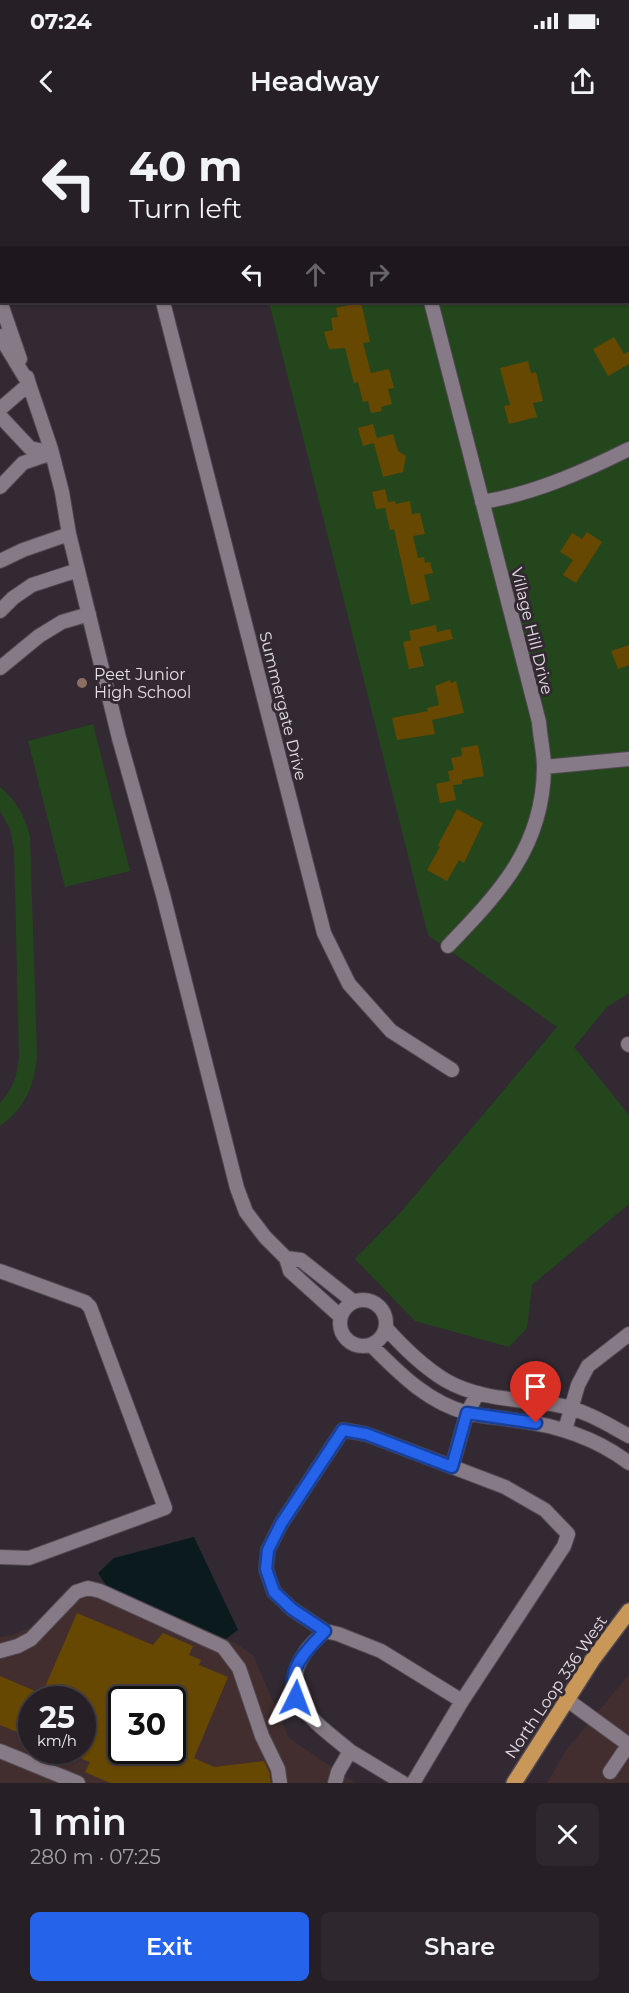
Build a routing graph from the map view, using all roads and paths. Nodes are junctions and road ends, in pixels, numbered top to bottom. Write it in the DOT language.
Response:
graph roads {
  1 [pos="1,303"];
  2 [pos="163,303"];
  3 [pos="431,303"];
  4 [pos="0,336"];
  5 [pos="29,384"];
  6 [pos="0,409"];
  7 [pos="0,416"];
  8 [pos="629,449"];
  9 [pos="52,453"];
  10 [pos="3,476"];
  11 [pos="482,502"];
  12 [pos="69,534"];
  13 [pos="0,561"];
  14 [pos="78,570"];
  15 [pos="0,611"];
  16 [pos="89,614"];
  17 [pos="0,668"];
  18 [pos="629,759"];
  19 [pos="544,766"];
  20 [pos="448,946"];
  21 [pos="452,1070"];
  22 [pos="286,1258"];
  23 [pos="0,1271"];
  24 [pos="354,1302"];
  25 [pos="341,1317"];
  26 [pos="386,1328"];
  27 [pos="629,1334"];
  28 [pos="371,1345"];
  29 [pos="478,1393"];
  30 [pos="571,1409"];
  31 [pos="467,1413"];
  32 [pos="565,1430"];
  33 [pos="629,1437"];
  34 [pos="629,1463"];
  35 [pos="452,1467"];
  36 [pos="0,1557"];
  37 [pos="629,1611"];
  38 [pos="325,1631"];
  39 [pos="0,1651"];
  40 [pos="566,1699"];
  41 [pos="462,1701"];
  42 [pos="629,1744"];
  43 [pos="0,1751"];
  44 [pos="350,1751"];
  45 [pos="610,1772"];
  46 [pos="78,1783"];
  47 [pos="280,1783"];
  48 [pos="335,1783"];
  49 [pos="403,1783"];
  50 [pos="413,1783"];
  51 [pos="514,1783"];
  1 -- 5 [label="street"];
  2 -- 21 [label="street, Summergate Drive"];
  3 -- 11 [label="street, Village Hill Drive"];
  4 -- 5 [label="street"];
  5 -- 6 [label="street"];
  5 -- 9 [label="street"];
  7 -- 9 [label="street"];
  8 -- 11 [label="street"];
  9 -- 10 [label="street"];
  9 -- 12 [label="street"];
  11 -- 19 [label="street, Village Hill Drive"];
  12 -- 13 [label="street"];
  12 -- 14 [label="street"];
  14 -- 15 [label="street"];
  14 -- 16 [label="street"];
  16 -- 17 [label="street"];
  16 -- 22 [label="street"];
  18 -- 19 [label="street"];
  19 -- 20 [label="street, Village Hill Drive"];
  22 -- 24 [label="street"];
  22 -- 25 [label="street"];
  23 -- 36 [label="street"];
  24 -- 25 [label="street"];
  24 -- 26 [label="street"];
  25 -- 28 [label="street"];
  26 -- 28 [label="street"];
  26 -- 29 [label="street"];
  27 -- 30 [label="street"];
  28 -- 31 [label="street"];
  29 -- 30 [label="street"];
  29 -- 31 [label="street"];
  30 -- 32 [label="street"];
  30 -- 33 [label="street"];
  31 -- 32 [label="street"];
  31 -- 35 [label="street"];
  32 -- 34 [label="street"];
  35 -- 38 [label="street"];
  35 -- 41 [label="street"];
  37 -- 40 [label="main road, North Loop 336 West"];
  38 -- 41 [label="street"];
  38 -- 44 [label="street"];
  39 -- 47 [label="street"];
  40 -- 42 [label="street"];
  40 -- 51 [label="main road, North Loop 336 West"];
  41 -- 50 [label="street"];
  42 -- 45 [label="street"];
  43 -- 46 [label="street"];
  44 -- 48 [label="street"];
  44 -- 49 [label="street"];
}
